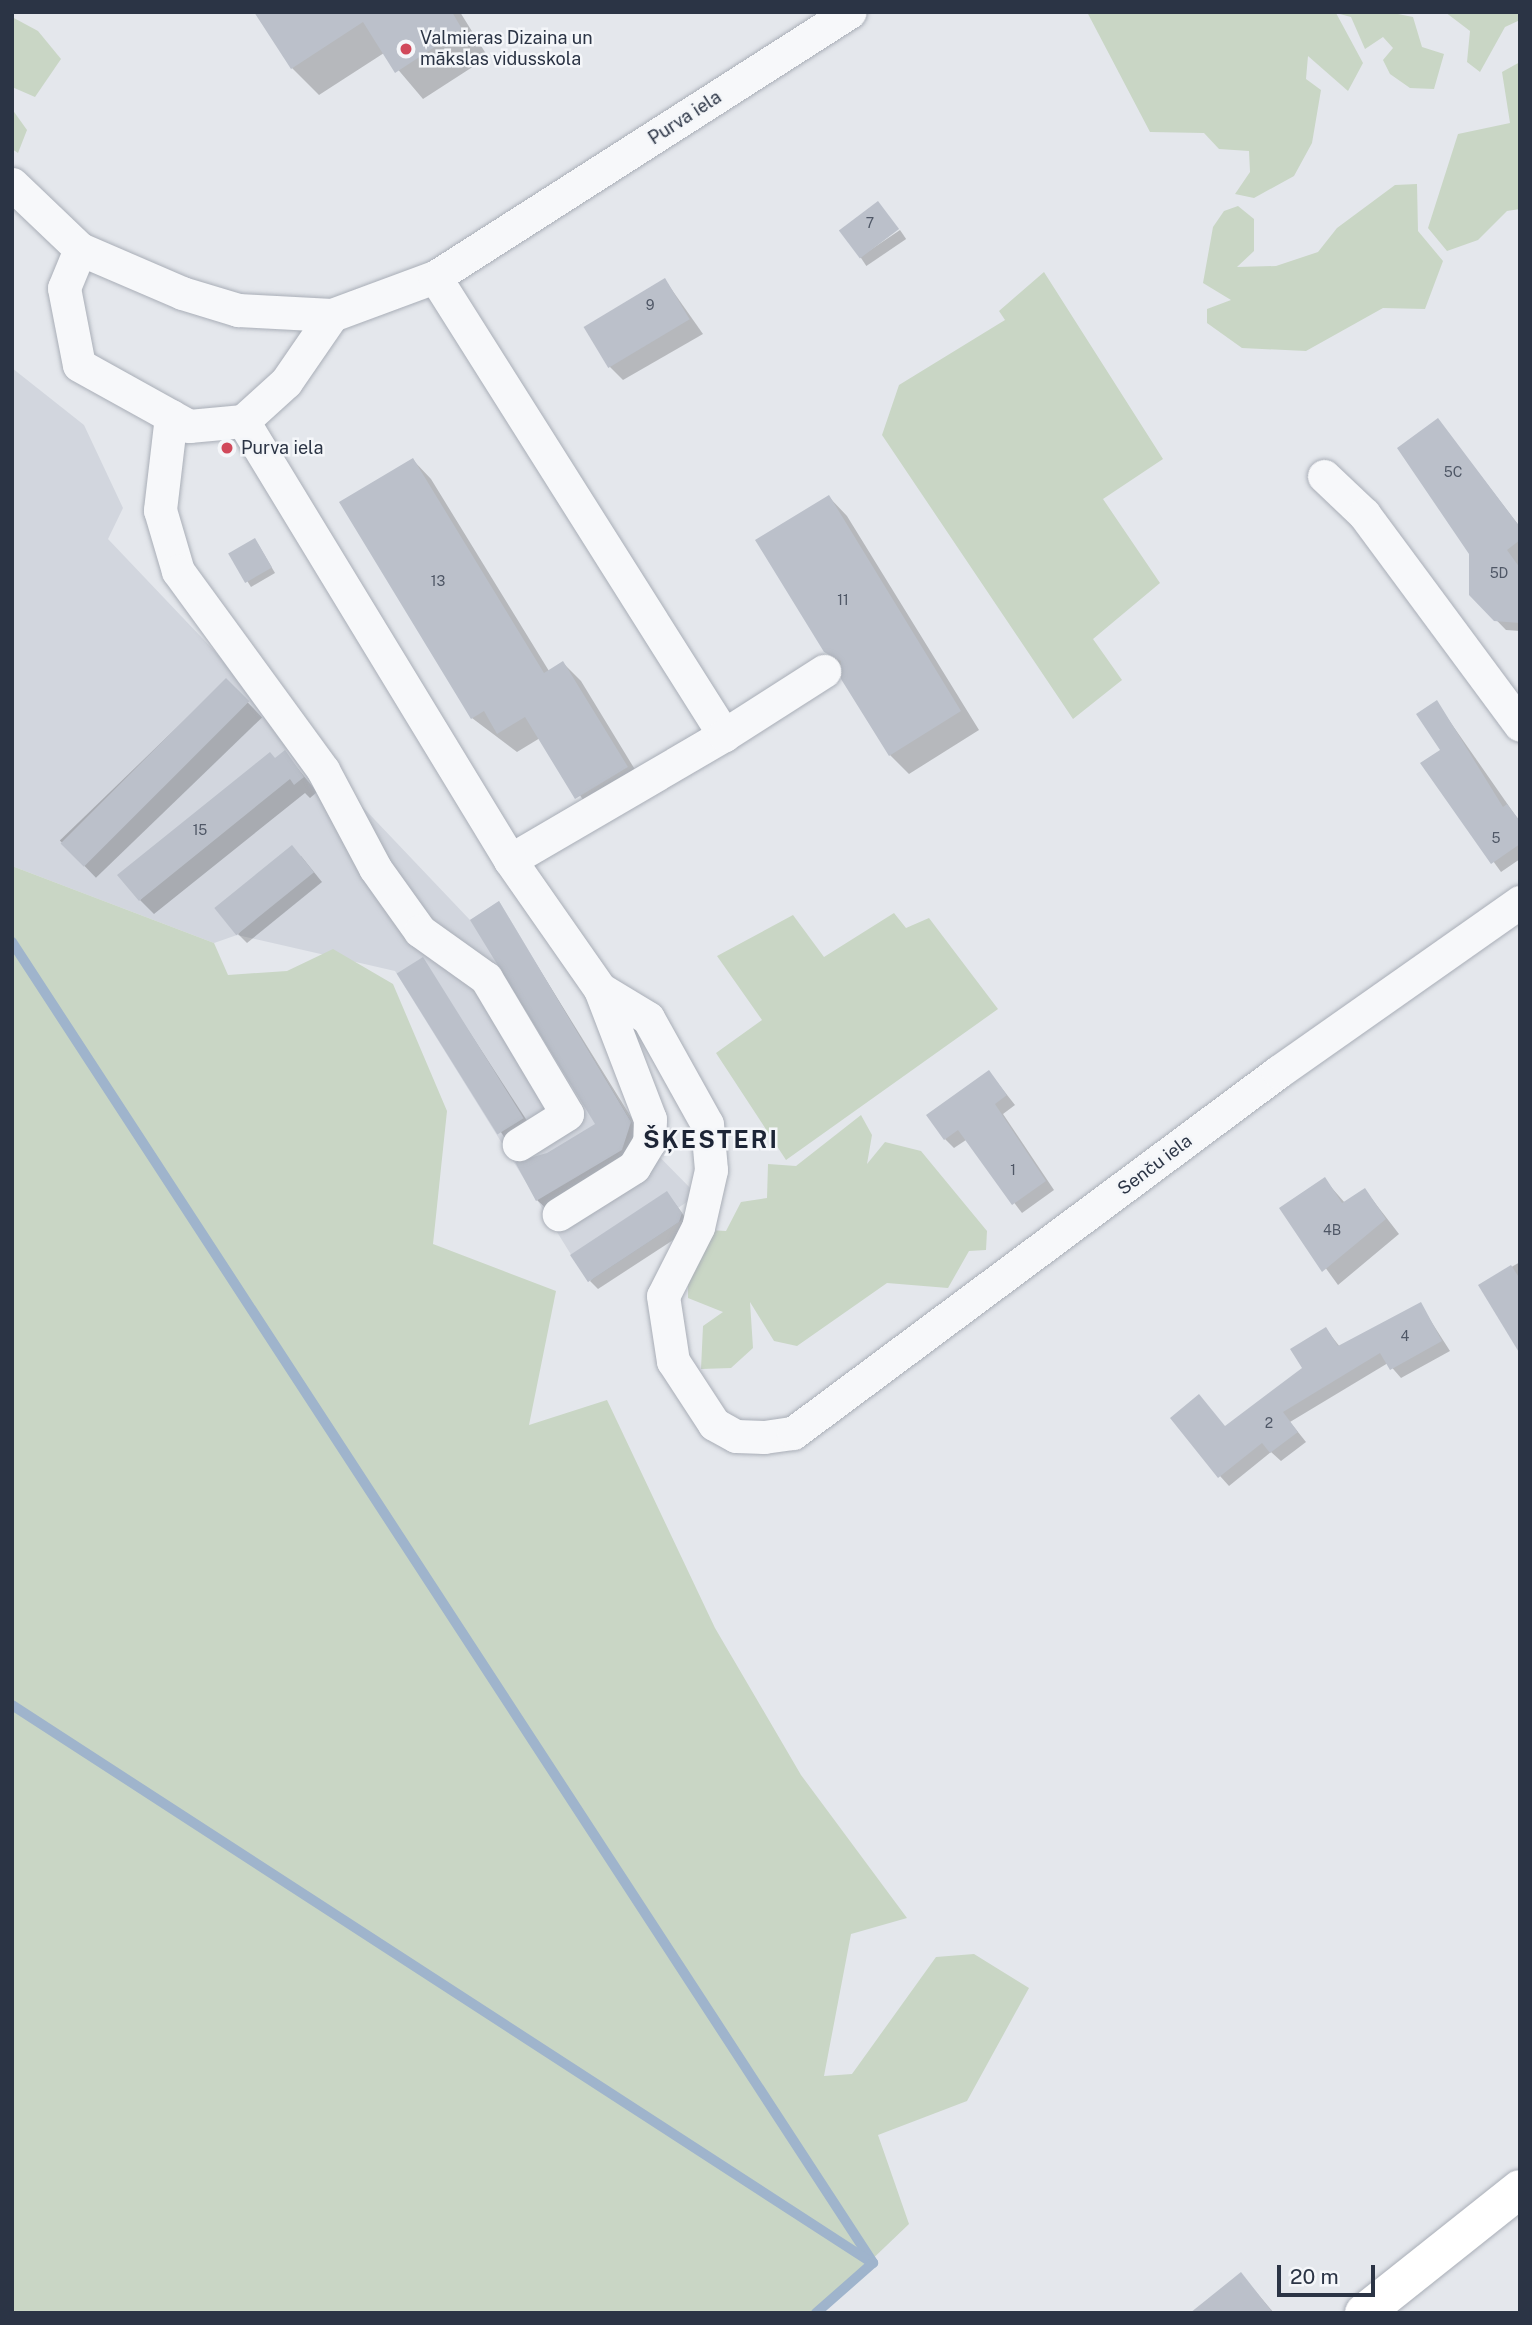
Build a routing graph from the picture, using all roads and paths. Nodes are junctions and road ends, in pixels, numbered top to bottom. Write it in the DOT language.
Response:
graph roads {
  1 [pos="850,12"];
  2 [pos="12,184"];
  3 [pos="80,249"];
  4 [pos="435,277"];
  5 [pos="332,316"];
  6 [pos="171,416"];
  7 [pos="243,421"];
  8 [pos="1324,476"];
  9 [pos="824,671"];
  10 [pos="1520,725"];
  11 [pos="724,735"];
  12 [pos="510,860"];
  13 [pos="1520,902"];
  14 [pos="600,989"];
  15 [pos="519,1144"];
  16 [pos="559,1214"];
  17 [pos="1520,2189"];
  18 [pos="1364,2313"];
  1 -- 4 [label="street, Purva iela"];
  2 -- 3 [label="street, Purva iela"];
  3 -- 5 [label="street, Purva iela"];
  3 -- 6 [label="street"];
  4 -- 5 [label="street, Purva iela"];
  4 -- 11 [label="street"];
  5 -- 7 [label="street"];
  6 -- 7 [label="street"];
  6 -- 15 [label="street"];
  7 -- 12 [label="street"];
  8 -- 10 [label="street"];
  9 -- 11 [label="street"];
  11 -- 12 [label="street"];
  12 -- 14 [label="street"];
  13 -- 14 [label="street, Senču iela"];
  14 -- 16 [label="street"];
  17 -- 18 [label="street"];
}
